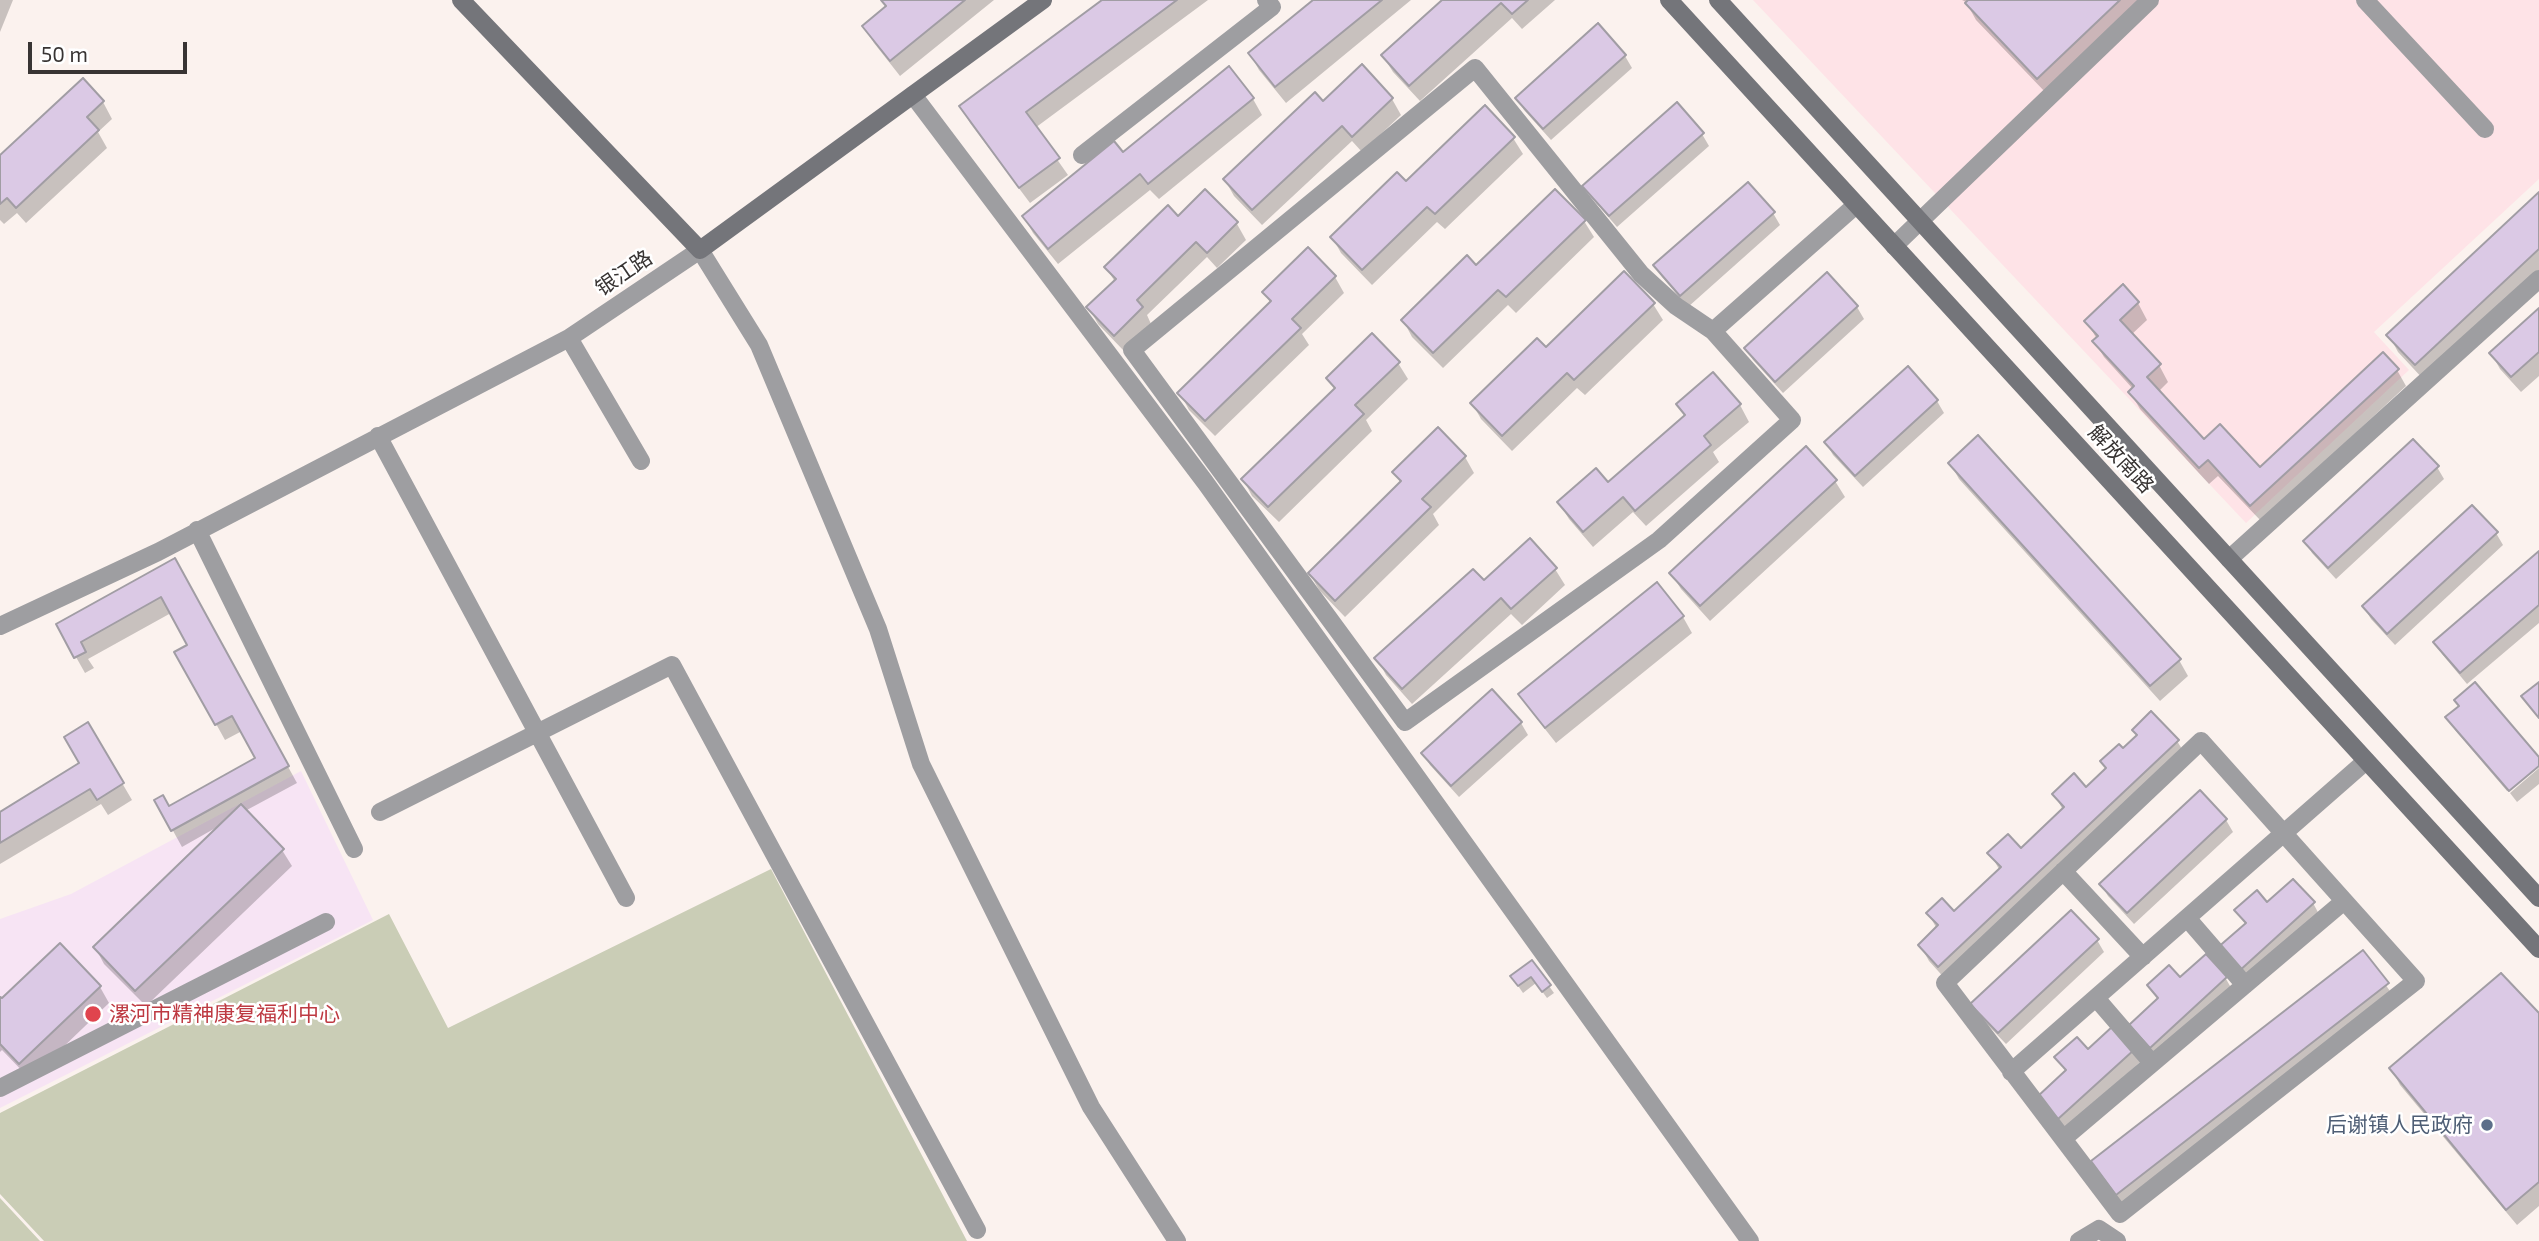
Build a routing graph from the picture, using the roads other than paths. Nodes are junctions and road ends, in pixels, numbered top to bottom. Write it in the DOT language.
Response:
graph roads {
  1 [pos="461,0"];
  2 [pos="1042,0"];
  3 [pos="1266,0"];
  4 [pos="1669,0"];
  5 [pos="1718,0"];
  6 [pos="2150,0"];
  7 [pos="2365,0"];
  8 [pos="913,95"];
  9 [pos="2486,129"];
  10 [pos="1082,155"];
  11 [pos="1856,205"];
  12 [pos="1918,222"];
  13 [pos="1894,246"];
  14 [pos="700,250"];
  15 [pos="2539,279"];
  16 [pos="1713,331"];
  17 [pos="569,338"];
  18 [pos="378,436"];
  19 [pos="640,461"];
  20 [pos="197,530"];
  21 [pos="2229,559"];
  22 [pos="0,626"];
  23 [pos="538,733"];
  24 [pos="2366,761"];
  25 [pos="380,813"];
  26 [pos="2283,834"];
  27 [pos="354,849"];
  28 [pos="2063,871"];
  29 [pos="626,898"];
  30 [pos="2539,898"];
  31 [pos="2343,902"];
  32 [pos="2187,918"];
  33 [pos="326,922"];
  34 [pos="2539,949"];
  35 [pos="2143,957"];
  36 [pos="2245,985"];
  37 [pos="2096,998"];
  38 [pos="2152,1063"];
  39 [pos="2011,1072"];
  40 [pos="0,1088"];
  41 [pos="2063,1139"];
  42 [pos="977,1230"];
  43 [pos="1177,1241"];
  44 [pos="1750,1241"];
  45 [pos="2080,1241"];
  46 [pos="2117,1241"];
  1 -- 14 [label="main road"];
  2 -- 8 [label="main road, 银江路"];
  3 -- 10 [label="street"];
  4 -- 11 [label="main road, 解放南路"];
  5 -- 12 [label="main road, 解放南路"];
  6 -- 12 [label="street"];
  7 -- 9 [label="street"];
  8 -- 14 [label="main road, 银江路"];
  8 -- 44 [label="street"];
  11 -- 13 [label="main road, 解放南路"];
  11 -- 16 [label="street"];
  12 -- 13 [label="street"];
  12 -- 21 [label="main road, 解放南路"];
  13 -- 24 [label="main road, 解放南路"];
  14 -- 17 [label="street, 银江路"];
  14 -- 43 [label="street"];
  15 -- 21 [label="street"];
  16 -- 16 [label="street"];
  17 -- 18 [label="street, 银江路"];
  17 -- 19 [label="street"];
  18 -- 20 [label="street, 银江路"];
  18 -- 23 [label="street"];
  20 -- 22 [label="street, 银江路"];
  20 -- 27 [label="street"];
  21 -- 30 [label="main road, 解放南路"];
  23 -- 25 [label="street"];
  23 -- 29 [label="street"];
  23 -- 42 [label="street"];
  24 -- 26 [label="street"];
  24 -- 34 [label="main road, 解放南路"];
  26 -- 28 [label="street"];
  26 -- 31 [label="street"];
  26 -- 32 [label="street"];
  28 -- 35 [label="street"];
  28 -- 39 [label="street"];
  31 -- 36 [label="street"];
  31 -- 41 [label="street"];
  32 -- 35 [label="street"];
  32 -- 36 [label="street"];
  33 -- 40 [label="street"];
  35 -- 37 [label="street"];
  36 -- 38 [label="street"];
  37 -- 38 [label="street"];
  37 -- 39 [label="street"];
  38 -- 41 [label="street"];
  39 -- 41 [label="street"];
  45 -- 46 [label="street"];
}
